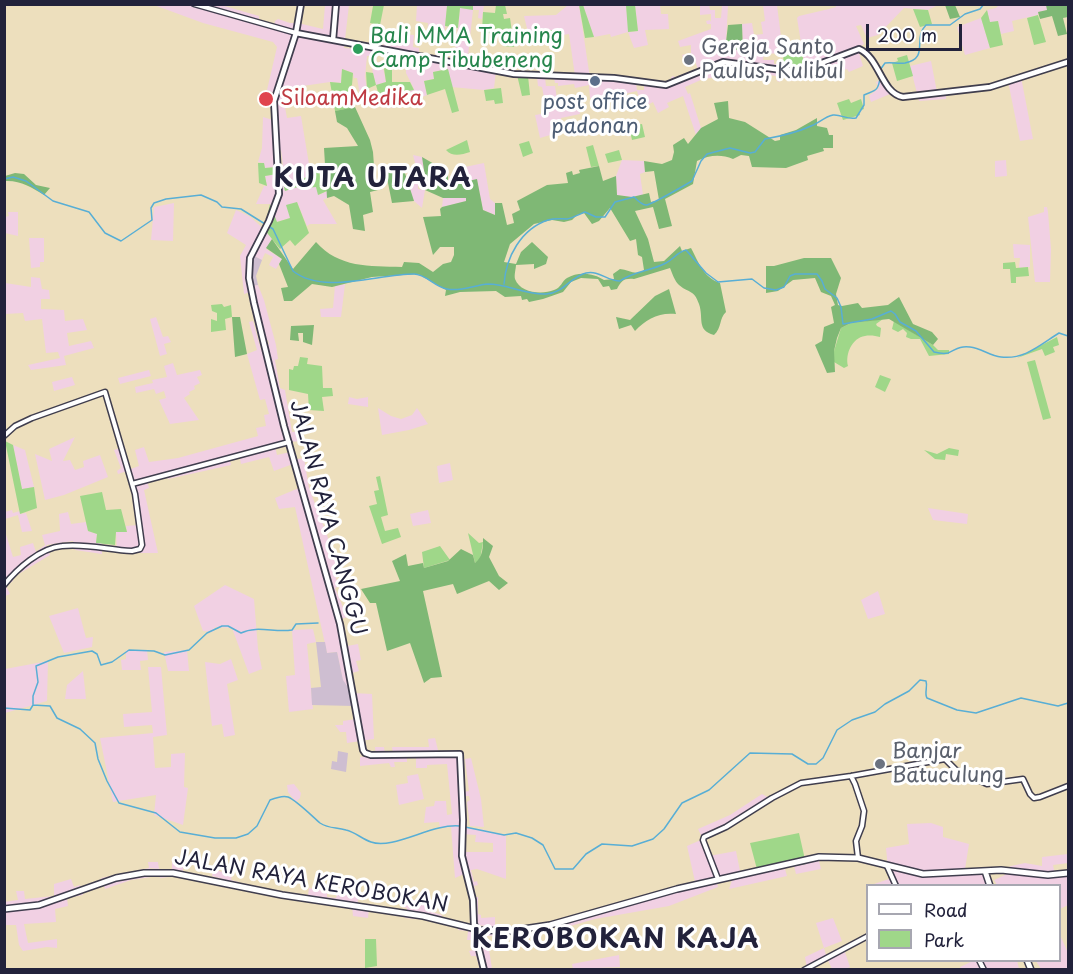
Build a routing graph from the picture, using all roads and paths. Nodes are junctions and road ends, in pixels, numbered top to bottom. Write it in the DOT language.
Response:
graph roads {
  1 [pos="194,4"];
  2 [pos="301,4"];
  3 [pos="336,4"];
  4 [pos="296,33"];
  5 [pos="333,40"];
  6 [pos="1068,62"];
  7 [pos="4,436"];
  8 [pos="289,442"];
  9 [pos="132,484"];
  10 [pos="4,585"];
  11 [pos="856,775"];
  12 [pos="850,776"];
  13 [pos="855,784"];
  14 [pos="1068,786"];
  15 [pos="858,858"];
  16 [pos="887,866"];
  17 [pos="985,871"];
  18 [pos="1068,873"];
  19 [pos="718,879"];
  20 [pos="896,884"];
  21 [pos="990,884"];
  22 [pos="4,909"];
  23 [pos="475,929"];
  24 [pos="866,937"];
  25 [pos="484,969"];
  26 [pos="804,969"];
  1 -- 4 [label="street"];
  2 -- 4 [label="main road, JALAN RAYA CANGGU"];
  3 -- 5 [label="main road"];
  4 -- 5 [label="main road"];
  4 -- 8 [label="main road, JALAN RAYA CANGGU"];
  5 -- 6 [label="main road"];
  7 -- 9 [label="street"];
  8 -- 9 [label="street"];
  8 -- 23 [label="main road, JALAN RAYA CANGGU"];
  9 -- 10 [label="street"];
  11 -- 12 [label="street"];
  11 -- 13 [label="street"];
  11 -- 14 [label="street"];
  12 -- 13 [label="street"];
  12 -- 19 [label="street"];
  13 -- 15 [label="street"];
  15 -- 16 [label="main road, JALAN RAYA KEROBOKAN"];
  15 -- 19 [label="main road, JALAN RAYA KEROBOKAN"];
  16 -- 17 [label="main road, JALAN RAYA KEROBOKAN"];
  16 -- 20 [label="street"];
  17 -- 18 [label="main road, JALAN RAYA KEROBOKAN"];
  17 -- 21 [label="main road"];
  19 -- 23 [label="main road, JALAN RAYA KEROBOKAN"];
  22 -- 23 [label="main road, JALAN RAYA KEROBOKAN"];
  23 -- 25 [label="main road, JALAN RAYA CANGGU"];
  24 -- 26 [label="street"];
}
